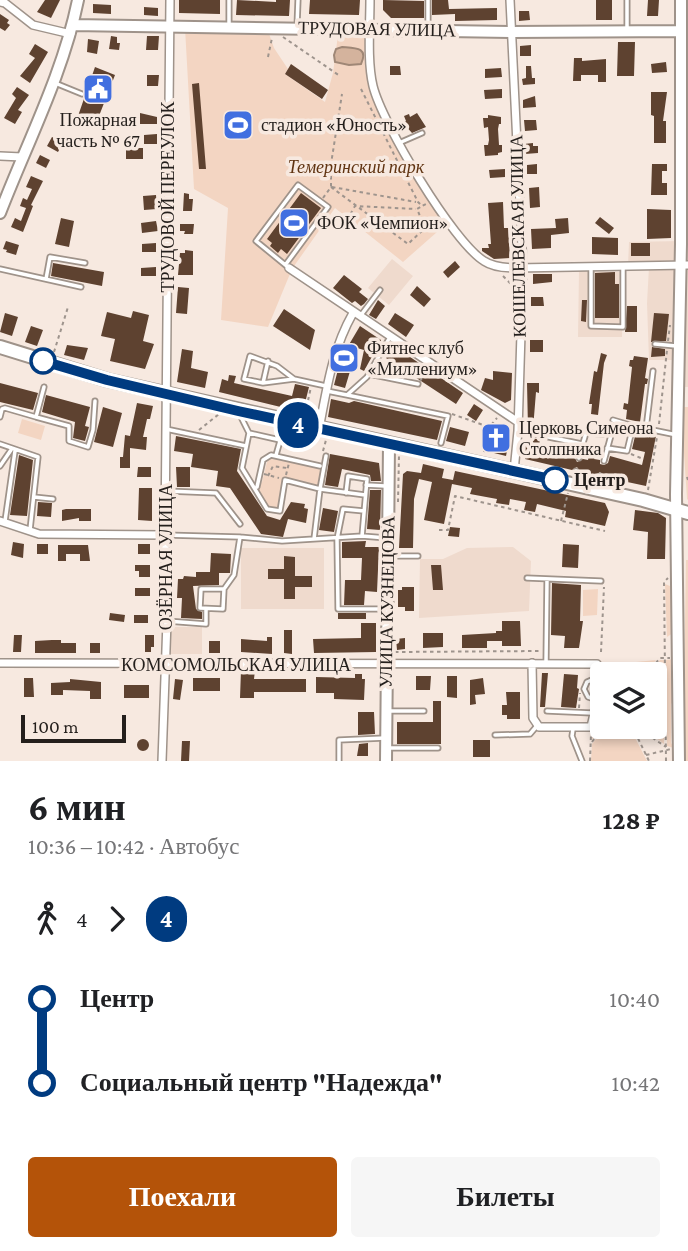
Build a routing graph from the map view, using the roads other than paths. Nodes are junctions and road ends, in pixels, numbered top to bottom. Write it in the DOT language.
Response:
graph roads {
  1 [pos="78,0"];
  2 [pos="170,0"];
  3 [pos="229,0"];
  4 [pos="298,0"];
  5 [pos="370,0"];
  6 [pos="428,0"];
  7 [pos="510,0"];
  8 [pos="628,0"];
  9 [pos="681,0"];
  10 [pos="0,2"];
  11 [pos="169,26"];
  12 [pos="229,27"];
  13 [pos="296,27"];
  14 [pos="370,29"];
  15 [pos="72,30"];
  16 [pos="428,30"];
  17 [pos="627,31"];
  18 [pos="685,31"];
  19 [pos="511,33"];
  20 [pos="685,63"];
  21 [pos="53,82"];
  22 [pos="82,94"];
  23 [pos="422,133"];
  24 [pos="399,144"];
  25 [pos="0,156"];
  26 [pos="22,157"];
  27 [pos="685,184"];
  28 [pos="0,213"];
  29 [pos="85,263"];
  30 [pos="623,265"];
  31 [pos="684,265"];
  32 [pos="287,266"];
  33 [pos="591,266"];
  34 [pos="523,268"];
  35 [pos="0,269"];
  36 [pos="46,279"];
  37 [pos="80,287"];
  38 [pos="380,290"];
  39 [pos="356,315"];
  40 [pos="390,337"];
  41 [pos="655,344"];
  42 [pos="0,347"];
  43 [pos="678,351"];
  44 [pos="268,361"];
  45 [pos="653,371"];
  46 [pos="369,373"];
  47 [pos="294,379"];
  48 [pos="263,383"];
  49 [pos="418,384"];
  50 [pos="44,387"];
  51 [pos="325,388"];
  52 [pos="166,394"];
  53 [pos="347,395"];
  54 [pos="95,401"];
  55 [pos="238,411"];
  56 [pos="0,416"];
  57 [pos="36,416"];
  58 [pos="614,420"];
  59 [pos="518,422"];
  60 [pos="296,424"];
  61 [pos="633,426"];
  62 [pos="166,429"];
  63 [pos="319,429"];
  64 [pos="646,429"];
  65 [pos="518,431"];
  66 [pos="611,432"];
  67 [pos="248,433"];
  68 [pos="677,435"];
  69 [pos="280,440"];
  70 [pos="441,443"];
  71 [pos="0,444"];
  72 [pos="389,444"];
  73 [pos="246,446"];
  74 [pos="582,446"];
  75 [pos="13,450"];
  76 [pos="606,451"];
  77 [pos="276,456"];
  78 [pos="326,456"];
  79 [pos="579,458"];
  80 [pos="604,461"];
  81 [pos="0,466"];
  82 [pos="320,466"];
  83 [pos="514,471"];
  84 [pos="366,485"];
  85 [pos="389,487"];
  86 [pos="257,489"];
  87 [pos="320,489"];
  88 [pos="166,491"];
  89 [pos="346,493"];
  90 [pos="365,495"];
  91 [pos="34,497"];
  92 [pos="53,499"];
  93 [pos="364,511"];
  94 [pos="682,511"];
  95 [pos="2,522"];
  96 [pos="240,524"];
  97 [pos="30,532"];
  98 [pos="165,535"];
  99 [pos="362,536"];
  100 [pos="240,537"];
  101 [pos="389,538"];
  102 [pos="337,539"];
  103 [pos="314,540"];
  104 [pos="388,556"];
  105 [pos="418,556"];
  106 [pos="527,578"];
  107 [pos="547,579"];
  108 [pos="602,584"];
  109 [pos="224,589"];
  110 [pos="206,609"];
  111 [pos="379,609"];
  112 [pos="167,621"];
  113 [pos="0,663"];
  114 [pos="532,663"];
  115 [pos="590,663"];
  116 [pos="165,665"];
  117 [pos="550,665"];
  118 [pos="386,666"];
  119 [pos="590,680"];
  120 [pos="590,698"];
  121 [pos="386,711"];
  122 [pos="424,711"];
  123 [pos="547,711"];
  124 [pos="590,713"];
  125 [pos="537,725"];
  126 [pos="573,727"];
  127 [pos="590,727"];
  128 [pos="495,735"];
  129 [pos="386,743"];
  130 [pos="438,748"];
  131 [pos="162,761"];
  132 [pos="339,761"];
  133 [pos="386,761"];
  134 [pos="582,761"];
  135 [pos="679,761"];
  1 -- 15 [label="street"];
  2 -- 11 [label="street, ТРУДОВОЙ ПЕРЕУЛОК"];
  3 -- 12 [label="lane"];
  4 -- 13 [label="lane"];
  5 -- 14 [label="street"];
  6 -- 16 [label="lane"];
  7 -- 19 [label="street, КОШЕЛЕВСКАЯ УЛИЦА"];
  8 -- 17 [label="lane"];
  9 -- 18 [label="street"];
  10 -- 15 [label="street"];
  11 -- 12 [label="street, ТРУДОВАЯ УЛИЦА"];
  11 -- 15 [label="street, ТРУДОВАЯ УЛИЦА"];
  11 -- 52 [label="street, ТРУДОВОЙ ПЕРЕУЛОК"];
  12 -- 13 [label="street, ТРУДОВАЯ УЛИЦА"];
  13 -- 14 [label="street, ТРУДОВАЯ УЛИЦА"];
  14 -- 16 [label="street, ТРУДОВАЯ УЛИЦА"];
  14 -- 24 [label="street"];
  15 -- 21 [label="street"];
  16 -- 19 [label="street, ТРУДОВАЯ УЛИЦА"];
  17 -- 18 [label="street, ТРУДОВАЯ УЛИЦА"];
  17 -- 19 [label="street, ТРУДОВАЯ УЛИЦА"];
  18 -- 20 [label="street"];
  19 -- 34 [label="street, КОШЕЛЕВСКАЯ УЛИЦА"];
  20 -- 27 [label="street"];
  21 -- 22 [label="lane"];
  21 -- 26 [label="street"];
  23 -- 24 [label="lane"];
  24 -- 34 [label="street"];
  25 -- 26 [label="street"];
  26 -- 28 [label="street"];
  27 -- 31 [label="street"];
  29 -- 36 [label="lane"];
  30 -- 31 [label="street"];
  30 -- 33 [label="street"];
  30 -- 33 [label="lane"];
  31 -- 43 [label="street"];
  32 -- 32 [label="lane"];
  32 -- 39 [label="street"];
  33 -- 34 [label="street"];
  34 -- 59 [label="street, КОШЕЛЕВСКАЯ УЛИЦА"];
  35 -- 36 [label="lane"];
  36 -- 37 [label="lane"];
  38 -- 39 [label="lane"];
  39 -- 40 [label="street"];
  39 -- 51 [label="street"];
  40 -- 46 [label="lane"];
  40 -- 59 [label="street"];
  41 -- 43 [label="lane"];
  42 -- 52 [label="main road"];
  43 -- 68 [label="street"];
  44 -- 47 [label="lane"];
  44 -- 48 [label="lane"];
  44 -- 48 [label="lane"];
  45 -- 64 [label="lane"];
  46 -- 49 [label="lane"];
  46 -- 53 [label="lane"];
  47 -- 48 [label="lane"];
  47 -- 51 [label="lane"];
  50 -- 57 [label="lane"];
  51 -- 53 [label="lane"];
  51 -- 63 [label="street"];
  52 -- 55 [label="main road"];
  52 -- 62 [label="street, ОЗЁРНАЯ УЛИЦА"];
  53 -- 70 [label="lane"];
  54 -- 57 [label="lane"];
  55 -- 60 [label="main road"];
  55 -- 67 [label="lane"];
  56 -- 57 [label="lane"];
  58 -- 61 [label="lane"];
  59 -- 65 [label="street, КОШЕЛЕВСКАЯ УЛИЦА"];
  60 -- 63 [label="main road"];
  60 -- 69 [label="lane"];
  61 -- 64 [label="lane"];
  61 -- 66 [label="lane"];
  61 -- 76 [label="lane"];
  62 -- 73 [label="lane"];
  62 -- 88 [label="street, ОЗЁРНАЯ УЛИЦА"];
  63 -- 72 [label="main road"];
  64 -- 68 [label="lane"];
  65 -- 74 [label="lane"];
  65 -- 83 [label="street, КОШЕЛЕВСКАЯ УЛИЦА"];
  66 -- 74 [label="lane"];
  66 -- 76 [label="lane"];
  67 -- 69 [label="lane"];
  67 -- 73 [label="lane"];
  68 -- 94 [label="street"];
  69 -- 77 [label="lane"];
  71 -- 75 [label="lane"];
  72 -- 83 [label="main road"];
  72 -- 85 [label="street, УЛИЦА КУЗНЕЦОВА"];
  73 -- 86 [label="lane"];
  74 -- 79 [label="lane"];
  75 -- 81 [label="lane"];
  75 -- 91 [label="lane"];
  75 -- 95 [label="lane"];
  76 -- 80 [label="lane"];
  77 -- 82 [label="lane"];
  77 -- 86 [label="lane"];
  78 -- 87 [label="lane"];
  83 -- 94 [label="main road"];
  84 -- 85 [label="lane"];
  84 -- 89 [label="lane"];
  84 -- 90 [label="lane"];
  85 -- 101 [label="street, УЛИЦА КУЗНЕЦОВА"];
  86 -- 87 [label="lane"];
  87 -- 89 [label="lane"];
  87 -- 103 [label="lane"];
  88 -- 96 [label="lane"];
  88 -- 98 [label="street, ОЗЁРНАЯ УЛИЦА"];
  89 -- 90 [label="lane"];
  90 -- 93 [label="lane"];
  91 -- 92 [label="lane"];
  91 -- 97 [label="lane"];
  93 -- 99 [label="lane"];
  93 -- 102 [label="lane"];
  94 -- 135 [label="street"];
  95 -- 97 [label="street"];
  97 -- 98 [label="street"];
  98 -- 100 [label="lane"];
  98 -- 112 [label="street, ОЗЁРНАЯ УЛИЦА"];
  99 -- 101 [label="lane"];
  99 -- 102 [label="lane"];
  100 -- 103 [label="lane"];
  100 -- 109 [label="lane"];
  101 -- 104 [label="street, УЛИЦА КУЗНЕЦОВА"];
  102 -- 103 [label="lane"];
  102 -- 111 [label="lane"];
  104 -- 105 [label="lane"];
  104 -- 118 [label="street, УЛИЦА КУЗНЕЦОВА"];
  106 -- 107 [label="lane"];
  107 -- 108 [label="lane"];
  107 -- 117 [label="lane"];
  109 -- 110 [label="lane"];
  109 -- 110 [label="lane"];
  110 -- 112 [label="lane"];
  112 -- 116 [label="street, ОЗЁРНАЯ УЛИЦА"];
  113 -- 116 [label="street, КОМСОМОЛЬСКАЯ УЛИЦА"];
  114 -- 117 [label="street, КОМСОМОЛЬСКАЯ УЛИЦА"];
  114 -- 118 [label="street, КОМСОМОЛЬСКАЯ УЛИЦА"];
  114 -- 125 [label="street"];
  115 -- 117 [label="street, КОМСОМОЛЬСКАЯ УЛИЦА"];
  116 -- 118 [label="street, КОМСОМОЛЬСКАЯ УЛИЦА"];
  116 -- 131 [label="street, ОЗЁРНАЯ УЛИЦА"];
  118 -- 121 [label="street, УЛИЦА КУЗНЕЦОВА"];
  119 -- 120 [label="lane"];
  121 -- 122 [label="lane"];
  121 -- 129 [label="street, УЛИЦА КУЗНЕЦОВА"];
  123 -- 124 [label="lane"];
  125 -- 126 [label="street"];
  125 -- 128 [label="lane"];
  126 -- 127 [label="street"];
  126 -- 134 [label="lane"];
  129 -- 130 [label="lane"];
  129 -- 132 [label="lane"];
  129 -- 133 [label="street, УЛИЦА КУЗНЕЦОВА"];
}
